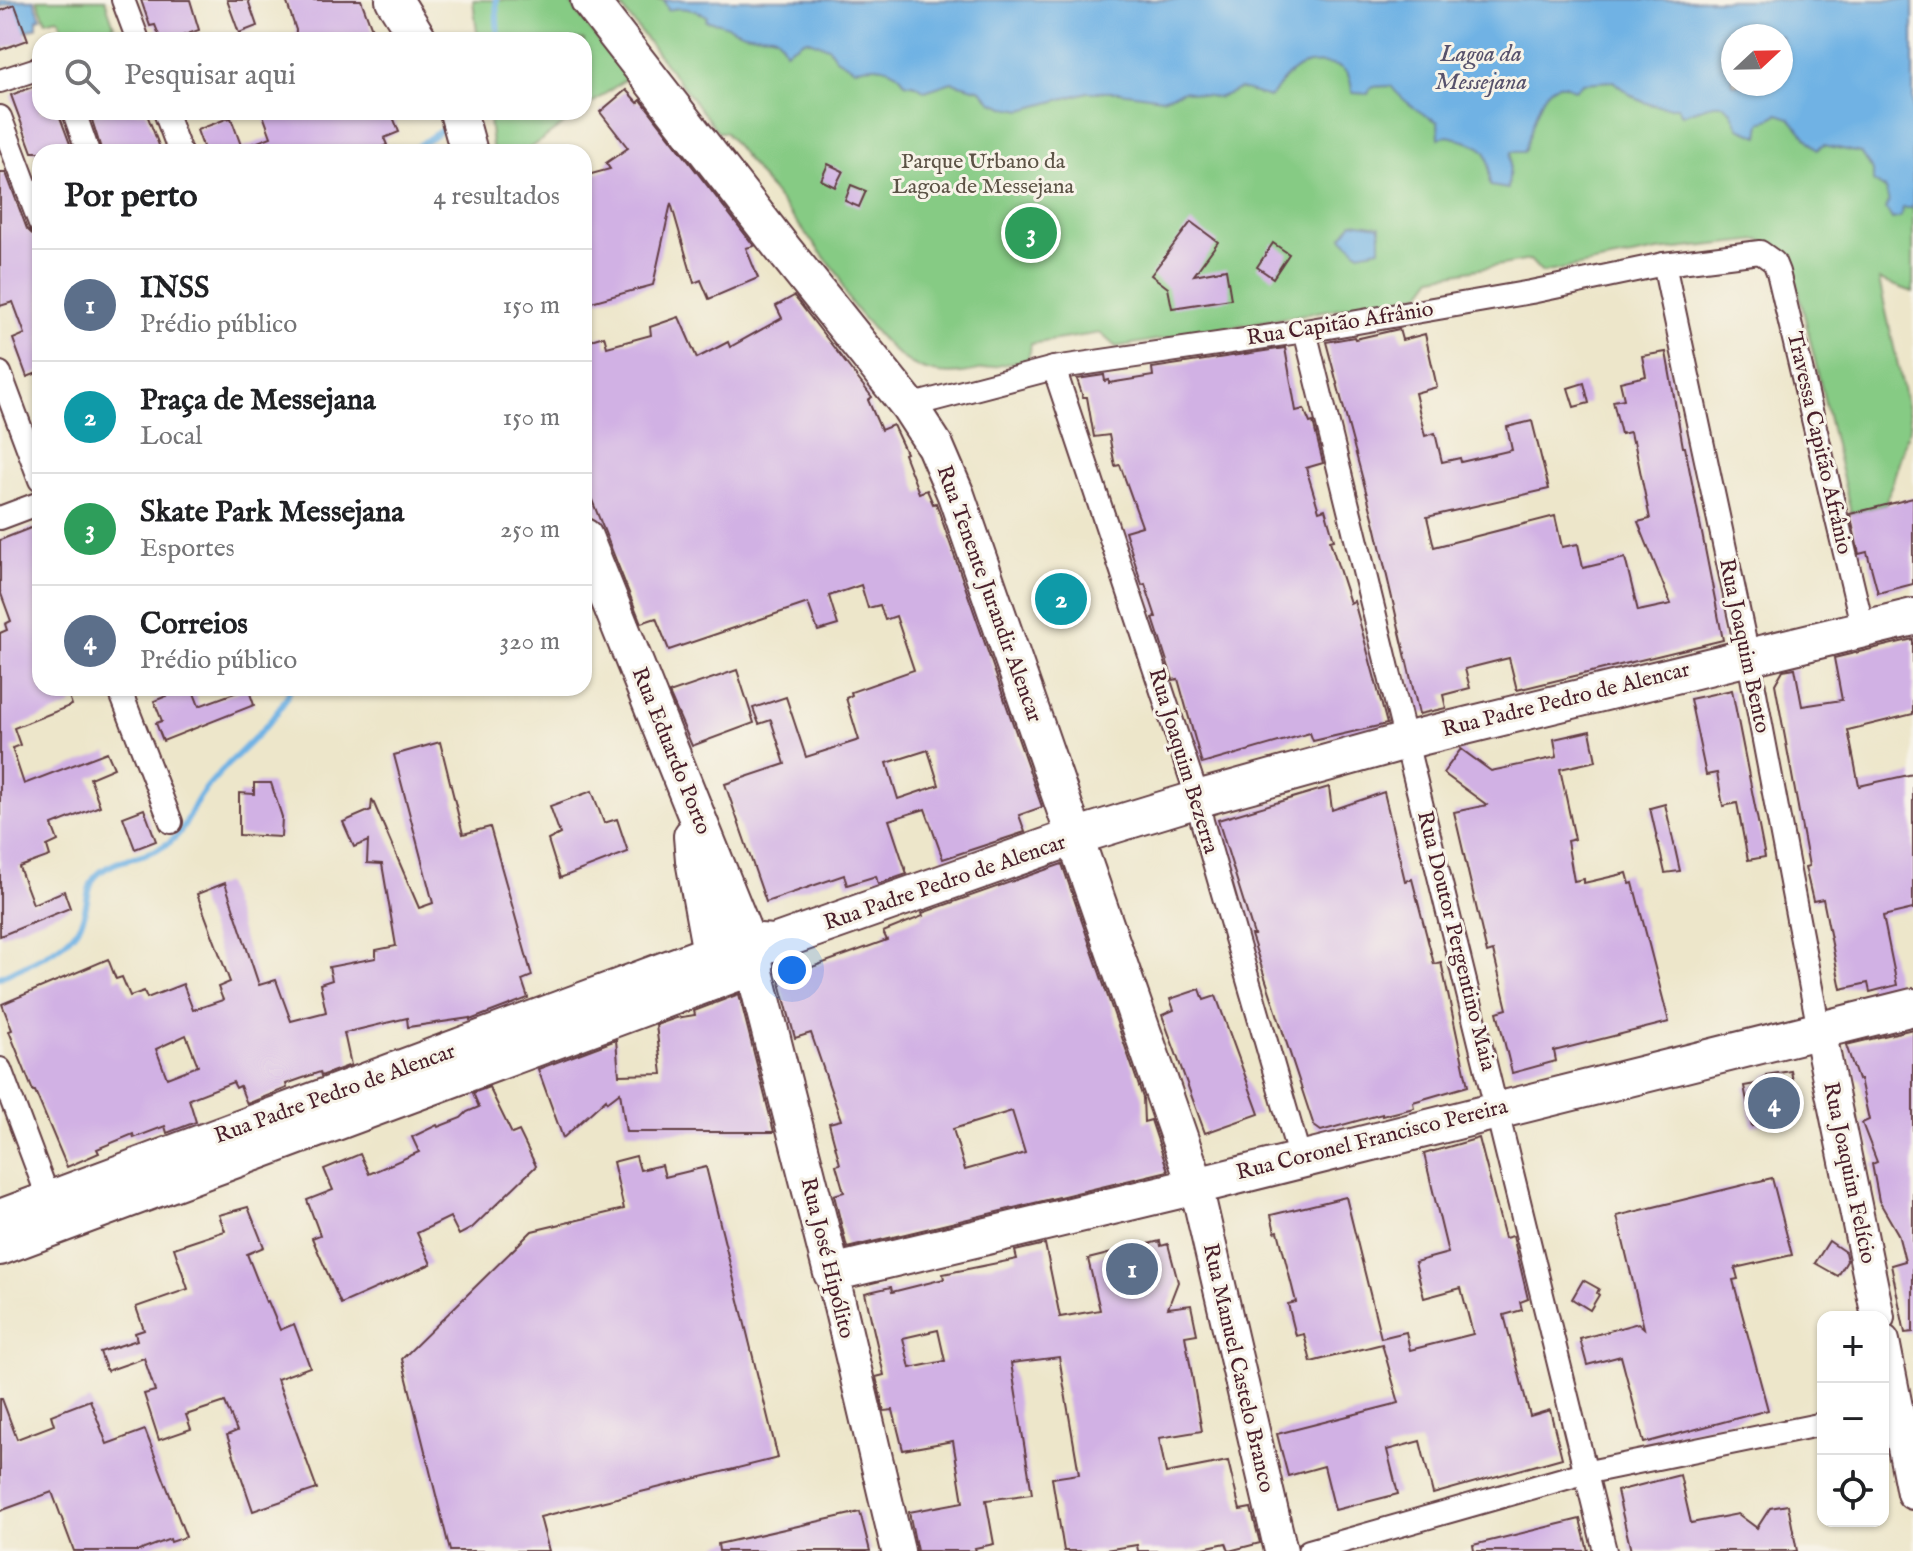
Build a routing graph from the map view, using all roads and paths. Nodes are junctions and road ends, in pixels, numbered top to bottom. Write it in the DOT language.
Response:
graph roads {
  1 [pos="123,0"];
  2 [pos="394,0"];
  3 [pos="412,0"];
  4 [pos="589,0"];
  5 [pos="135,32"];
  6 [pos="414,32"];
  7 [pos="425,32"];
  8 [pos="32,71"];
  9 [pos="0,81"];
  10 [pos="0,117"];
  11 [pos="77,120"];
  12 [pos="168,120"];
  13 [pos="460,120"];
  14 [pos="85,144"];
  15 [pos="177,144"];
  16 [pos="467,144"];
  17 [pos="32,202"];
  18 [pos="1770,259"];
  19 [pos="1664,264"];
  20 [pos="1305,331"];
  21 [pos="1054,368"];
  22 [pos="0,373"];
  23 [pos="909,406"];
  24 [pos="32,459"];
  25 [pos="32,506"];
  26 [pos="0,518"];
  27 [pos="592,557"];
  28 [pos="1913,617"];
  29 [pos="1863,629"];
  30 [pos="1748,656"];
  31 [pos="122,696"];
  32 [pos="1406,741"];
  33 [pos="690,799"];
  34 [pos="1198,799"];
  35 [pos="171,822"];
  36 [pos="1074,837"];
  37 [pos="711,953"];
  38 [pos="751,953"];
  39 [pos="1913,1007"];
  40 [pos="579,1018"];
  41 [pos="1819,1030"];
  42 [pos="0,1069"];
  43 [pos="1498,1109"];
  44 [pos="1300,1159"];
  45 [pos="1196,1186"];
  46 [pos="54,1213"];
  47 [pos="0,1218"];
  48 [pos="0,1247"];
  49 [pos="832,1273"];
  50 [pos="1877,1311"];
  51 [pos="1887,1383"];
  52 [pos="1890,1411"];
  53 [pos="1817,1425"];
  54 [pos="1584,1473"];
  55 [pos="1913,1493"];
  56 [pos="898,1551"];
  57 [pos="1281,1551"];
  58 [pos="1309,1551"];
  59 [pos="1605,1551"];
  1 -- 5 [label="street"];
  2 -- 6 [label="main road"];
  3 -- 7 [label="main road"];
  4 -- 23 [label="main road, Rua Tenente Jurandir Alencar"];
  8 -- 9 [label="street"];
  10 -- 17 [label="street"];
  11 -- 14 [label="street"];
  12 -- 15 [label="street"];
  13 -- 16 [label="main road"];
  18 -- 19 [label="street, Rua Capitão Afrânio"];
  18 -- 29 [label="street, Travessa Capitão Afrânio"];
  19 -- 20 [label="street, Rua Capitão Afrânio"];
  19 -- 30 [label="street, Rua Joaquim Bento"];
  20 -- 21 [label="street, Rua Capitão Afrânio"];
  20 -- 32 [label="street, Rua Doutor Pergentino Maia"];
  21 -- 23 [label="street, Rua Capitão Afrânio"];
  21 -- 34 [label="street, Rua Joaquim Bezerra"];
  22 -- 24 [label="street"];
  23 -- 36 [label="main road, Rua Tenente Jurandir Alencar"];
  25 -- 26 [label="street"];
  27 -- 33 [label="main road, Rua Eduardo Porto"];
  28 -- 29 [label="main road, Rua Padre Pedro de Alencar"];
  29 -- 30 [label="main road, Rua Padre Pedro de Alencar"];
  30 -- 32 [label="main road, Rua Padre Pedro de Alencar"];
  30 -- 41 [label="street, Rua Joaquim Bento"];
  31 -- 35 [label="street"];
  32 -- 34 [label="main road, Rua Padre Pedro de Alencar"];
  32 -- 43 [label="street, Rua Doutor Pergentino Maia"];
  33 -- 37 [label="main road"];
  33 -- 38 [label="main road, Rua Eduardo Porto"];
  34 -- 36 [label="main road, Rua Padre Pedro de Alencar"];
  34 -- 44 [label="street, Rua Joaquim Bezerra"];
  36 -- 38 [label="main road, Rua Padre Pedro de Alencar"];
  36 -- 45 [label="main road, Rua Tenente Jurandir Alencar"];
  37 -- 38 [label="main road, Rua Padre Pedro de Alencar"];
  37 -- 40 [label="main road, Rua Padre Pedro de Alencar"];
  38 -- 40 [label="main road, Rua Padre Pedro de Alencar"];
  38 -- 49 [label="main road, Rua José Hipólito"];
  39 -- 41 [label="main road, Rua Coronel Francisco Pereira"];
  40 -- 46 [label="main road, Rua Padre Pedro de Alencar"];
  41 -- 43 [label="main road, Rua Coronel Francisco Pereira"];
  41 -- 50 [label="main road, Rua Joaquim Felício"];
  42 -- 46 [label="street"];
  43 -- 44 [label="main road, Rua Coronel Francisco Pereira"];
  43 -- 54 [label="street, Rua Doutor Pergentino Maia"];
  44 -- 45 [label="main road, Rua Coronel Francisco Pereira"];
  45 -- 49 [label="main road, Rua Coronel Francisco Pereira"];
  45 -- 57 [label="main road, Rua Manuel Castelo Branco"];
  46 -- 47 [label="main road, Rua Padre Pedro de Alencar"];
  46 -- 48 [label="main road, Rua Padre Pedro de Alencar"];
  49 -- 56 [label="main road, Rua José Hipólito"];
  51 -- 52 [label="main road"];
  52 -- 55 [label="main road"];
  53 -- 54 [label="street"];
  54 -- 58 [label="street"];
  54 -- 59 [label="street, Rua Doutor Pergentino Maia"];
}
